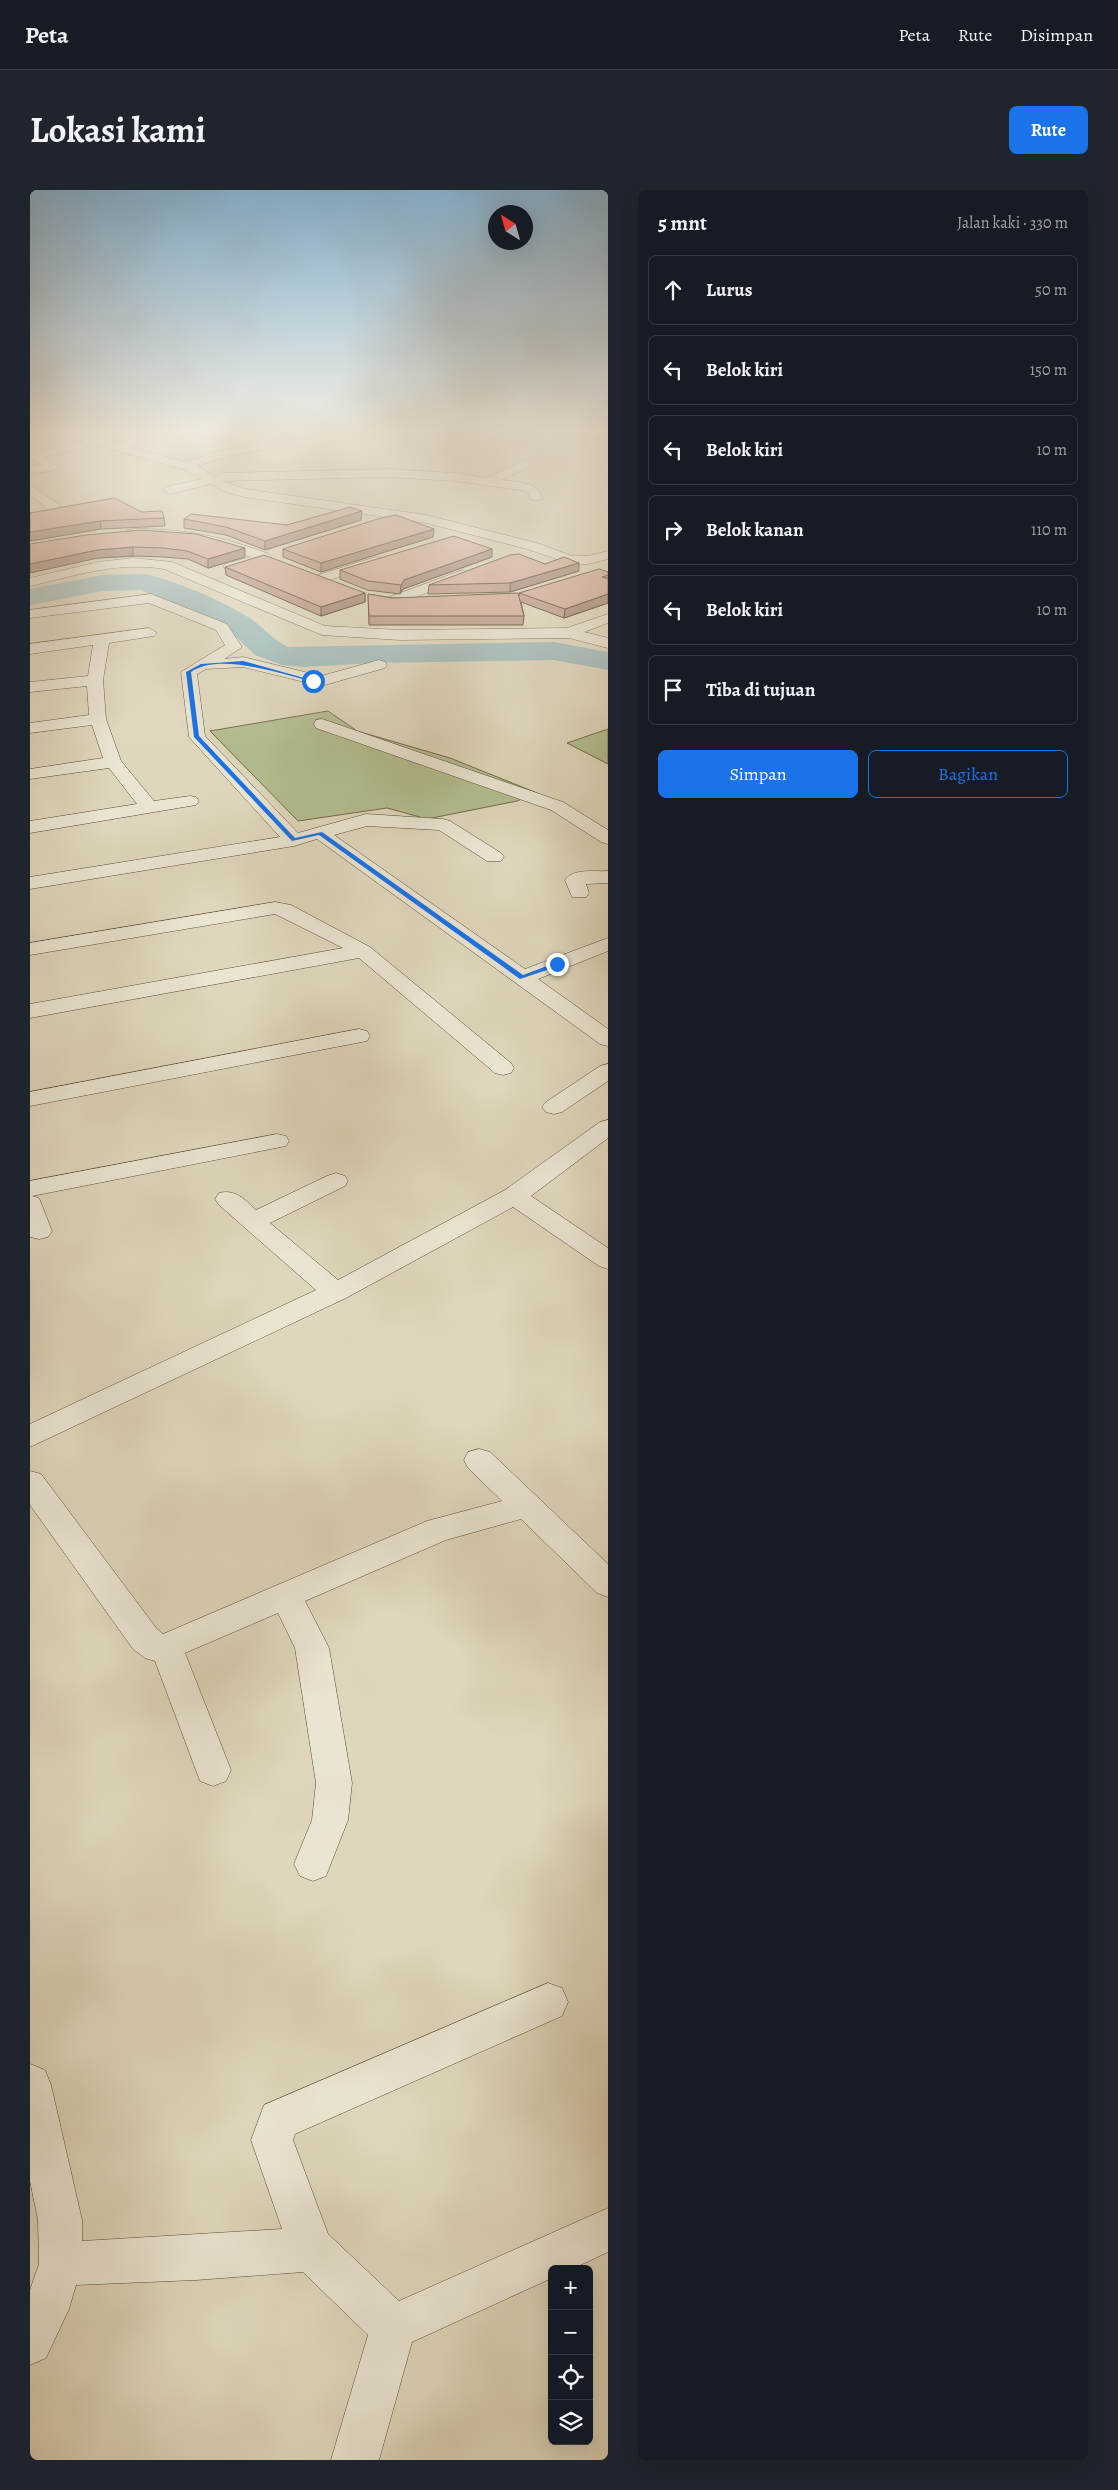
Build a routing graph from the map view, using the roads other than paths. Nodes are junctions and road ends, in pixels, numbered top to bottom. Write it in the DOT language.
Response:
graph roads {
  1 [pos="205,537"];
  2 [pos="498,537"];
  3 [pos="386,558"];
  4 [pos="607,562"];
  5 [pos="476,570"];
  6 [pos="308,572"];
  7 [pos="588,574"];
  8 [pos="198,578"];
  9 [pos="323,578"];
  10 [pos="30,582"];
  11 [pos="339,585"];
  12 [pos="429,601"];
  13 [pos="30,614"];
  14 [pos="608,618"];
  15 [pos="149,633"];
  16 [pos="569,633"];
  17 [pos="102,640"];
  18 [pos="608,643"];
  19 [pos="234,647"];
  20 [pos="30,649"];
  21 [pos="243,662"];
  22 [pos="379,665"];
  23 [pos="201,666"];
  24 [pos="95,680"];
  25 [pos="30,687"];
  26 [pos="98,719"];
  27 [pos="322,724"];
  28 [pos="30,728"];
  29 [pos="113,762"];
  30 [pos="30,774"];
  31 [pos="190,801"];
  32 [pos="150,808"];
  33 [pos="30,827"];
  34 [pos="320,833"];
  35 [pos="608,838"];
  36 [pos="294,840"];
  37 [pos="494,857"];
  38 [pos="608,876"];
  39 [pos="30,883"];
  40 [pos="579,893"];
  41 [pos="608,944"];
  42 [pos="30,949"];
  43 [pos="362,951"];
  44 [pos="522,978"];
  45 [pos="30,1011"];
  46 [pos="359,1036"];
  47 [pos="608,1039"];
  48 [pos="503,1068"];
  49 [pos="608,1071"];
  50 [pos="30,1099"];
  51 [pos="554,1107"];
  52 [pos="608,1128"];
  53 [pos="277,1141"];
  54 [pos="336,1181"];
  55 [pos="30,1189"];
  56 [pos="514,1196"];
  57 [pos="228,1199"];
  58 [pos="30,1204"];
  59 [pos="253,1221"];
  60 [pos="39,1231"];
  61 [pos="608,1260"];
  62 [pos="336,1292"];
  63 [pos="30,1436"];
  64 [pos="478,1460"];
  65 [pos="30,1482"];
  66 [pos="527,1506"];
  67 [pos="608,1584"];
  68 [pos="286,1595"];
  69 [pos="166,1647"];
  70 [pos="213,1770"];
  71 [pos="313,1864"];
  72 [pos="548,2002"];
  73 [pos="30,2085"];
  74 [pos="608,2230"];
  75 [pos="311,2248"];
  76 [pos="61,2264"];
  77 [pos="393,2327"];
  78 [pos="30,2342"];
  79 [pos="355,2460"];
  1 -- 8 [label="street"];
  2 -- 4 [label="street"];
  3 -- 9 [label="street"];
  4 -- 7 [label="street"];
  5 -- 12 [label="street"];
  6 -- 9 [label="street"];
  8 -- 10 [label="street"];
  8 -- 16 [label="street"];
  9 -- 11 [label="street"];
  13 -- 19 [label="street"];
  14 -- 16 [label="street"];
  15 -- 17 [label="street"];
  16 -- 18 [label="street"];
  17 -- 20 [label="street"];
  17 -- 24 [label="street"];
  19 -- 21 [label="street"];
  19 -- 23 [label="street"];
  21 -- 22 [label="street"];
  21 -- 23 [label="street"];
  23 -- 36 [label="street"];
  24 -- 25 [label="street"];
  24 -- 26 [label="street"];
  26 -- 28 [label="street"];
  26 -- 29 [label="street"];
  27 -- 35 [label="street"];
  29 -- 30 [label="street"];
  29 -- 32 [label="street"];
  31 -- 32 [label="street"];
  32 -- 33 [label="street"];
  34 -- 36 [label="street"];
  34 -- 37 [label="street"];
  34 -- 44 [label="street"];
  36 -- 39 [label="street"];
  38 -- 40 [label="street"];
  41 -- 44 [label="street"];
  42 -- 43 [label="street"];
  43 -- 45 [label="street"];
  43 -- 48 [label="street"];
  44 -- 47 [label="street"];
  46 -- 50 [label="street"];
  49 -- 51 [label="street"];
  52 -- 56 [label="street"];
  53 -- 55 [label="street"];
  54 -- 59 [label="street"];
  56 -- 61 [label="street"];
  56 -- 62 [label="street"];
  57 -- 59 [label="street"];
  58 -- 60 [label="street"];
  59 -- 62 [label="street"];
  62 -- 63 [label="street"];
  64 -- 66 [label="street"];
  65 -- 69 [label="street"];
  66 -- 67 [label="street"];
  66 -- 68 [label="street"];
  68 -- 69 [label="street"];
  68 -- 71 [label="street"];
  69 -- 70 [label="street"];
  72 -- 75 [label="street"];
  73 -- 76 [label="street"];
  74 -- 77 [label="street"];
  75 -- 76 [label="street"];
  75 -- 77 [label="street"];
  76 -- 78 [label="street"];
  77 -- 79 [label="street"];
}
